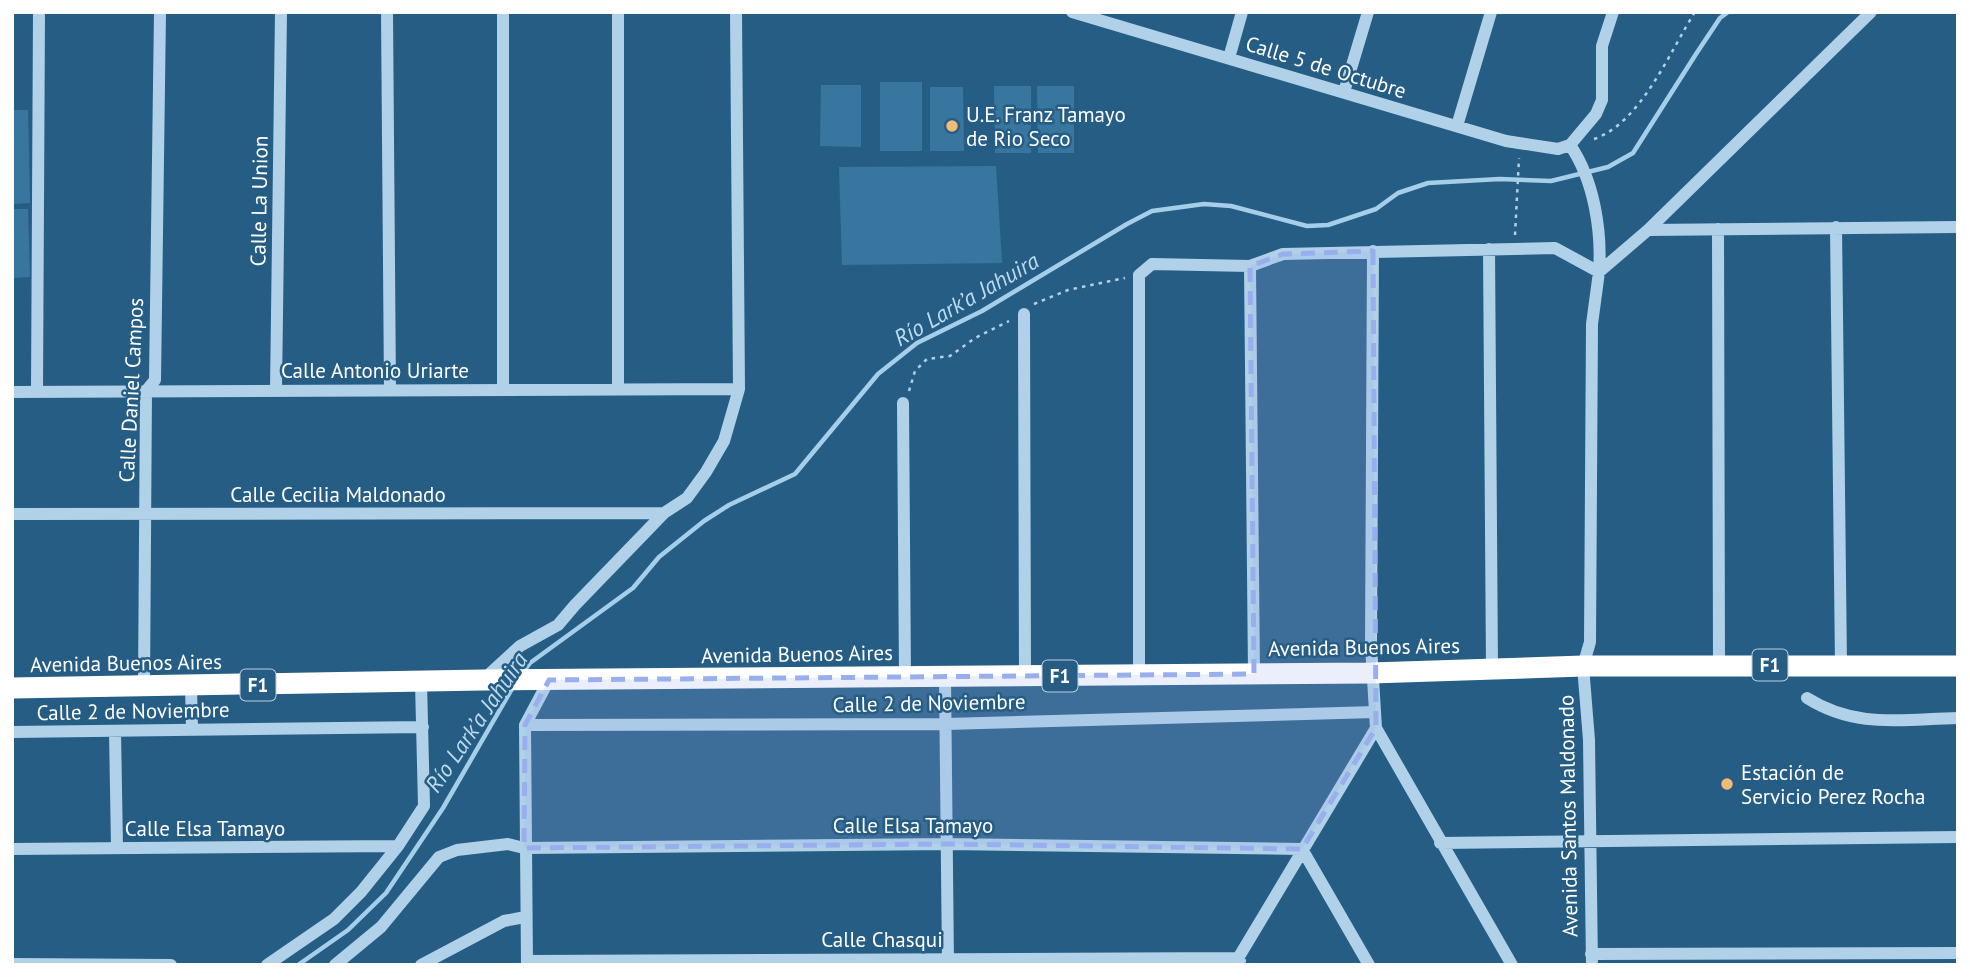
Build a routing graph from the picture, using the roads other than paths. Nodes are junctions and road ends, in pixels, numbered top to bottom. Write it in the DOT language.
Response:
graph roads {
  1 [pos="39,12"];
  2 [pos="160,12"];
  3 [pos="281,12"];
  4 [pos="387,12"];
  5 [pos="503,12"];
  6 [pos="618,12"];
  7 [pos="736,12"];
  8 [pos="1072,12"];
  9 [pos="1242,12"];
  10 [pos="1368,12"];
  11 [pos="1490,12"];
  12 [pos="1613,12"];
  13 [pos="1871,12"];
  14 [pos="1117,19"];
  15 [pos="1229,58"];
  16 [pos="1344,92"];
  17 [pos="1457,126"];
  18 [pos="1570,145"];
  19 [pos="1836,227"];
  20 [pos="1958,227"];
  21 [pos="1717,229"];
  22 [pos="1648,230"];
  23 [pos="1489,250"];
  24 [pos="1373,251"];
  25 [pos="1250,266"];
  26 [pos="1599,272"];
  27 [pos="1024,314"];
  28 [pos="503,388"];
  29 [pos="618,388"];
  30 [pos="739,389"];
  31 [pos="276,390"];
  32 [pos="390,390"];
  33 [pos="37,391"];
  34 [pos="146,391"];
  35 [pos="12,392"];
  36 [pos="903,403"];
  37 [pos="145,513"];
  38 [pos="664,513"];
  39 [pos="12,514"];
  40 [pos="1841,665"];
  41 [pos="1583,666"];
  42 [pos="1718,666"];
  43 [pos="1958,666"];
  44 [pos="1492,669"];
  45 [pos="1371,673"];
  46 [pos="1254,674"];
  47 [pos="1139,676"];
  48 [pos="905,677"];
  49 [pos="1025,677"];
  50 [pos="946,678"];
  51 [pos="494,680"];
  52 [pos="543,680"];
  53 [pos="421,682"];
  54 [pos="144,687"];
  55 [pos="191,687"];
  56 [pos="12,688"];
  57 [pos="1807,698"];
  58 [pos="1375,712"];
  59 [pos="1958,718"];
  60 [pos="946,724"];
  61 [pos="525,725"];
  62 [pos="423,727"];
  63 [pos="192,728"];
  64 [pos="1376,728"];
  65 [pos="115,731"];
  66 [pos="12,732"];
  67 [pos="1958,837"];
  68 [pos="1589,839"];
  69 [pos="1440,842"];
  70 [pos="948,844"];
  71 [pos="398,846"];
  72 [pos="117,847"];
  73 [pos="524,848"];
  74 [pos="12,849"];
  75 [pos="1302,849"];
  76 [pos="525,917"];
  77 [pos="1958,953"];
  78 [pos="1591,960"];
  79 [pos="948,961"];
  80 [pos="527,963"];
  81 [pos="1238,963"];
  82 [pos="12,964"];
  83 [pos="171,965"];
  84 [pos="267,965"];
  85 [pos="335,965"];
  86 [pos="421,965"];
  87 [pos="1368,965"];
  88 [pos="1512,965"];
  1 -- 33 [label="street"];
  2 -- 34 [label="street, Calle Daniel Campos"];
  3 -- 31 [label="street, Calle La Union"];
  4 -- 32 [label="street"];
  5 -- 28 [label="street"];
  6 -- 29 [label="street"];
  7 -- 30 [label="street"];
  8 -- 14 [label="street, Calle 5 de Octubre"];
  9 -- 15 [label="street"];
  10 -- 16 [label="street"];
  11 -- 17 [label="street"];
  12 -- 18 [label="street"];
  13 -- 22 [label="street"];
  14 -- 15 [label="street, Calle 5 de Octubre"];
  15 -- 16 [label="street, Calle 5 de Octubre"];
  16 -- 17 [label="street, Calle 5 de Octubre"];
  17 -- 18 [label="street, Calle 5 de Octubre"];
  18 -- 26 [label="street, Avenida Santos Maldonado"];
  19 -- 20 [label="street"];
  19 -- 21 [label="street"];
  19 -- 40 [label="street"];
  21 -- 22 [label="street"];
  21 -- 42 [label="street"];
  22 -- 26 [label="street"];
  23 -- 24 [label="street"];
  23 -- 26 [label="street"];
  23 -- 44 [label="street"];
  24 -- 25 [label="street"];
  24 -- 45 [label="street"];
  25 -- 46 [label="street"];
  25 -- 47 [label="street"];
  26 -- 41 [label="street, Avenida Santos Maldonado"];
  27 -- 49 [label="street"];
  28 -- 29 [label="street, Calle Antonio Uriarte"];
  28 -- 32 [label="street, Calle Antonio Uriarte"];
  29 -- 30 [label="street, Calle Antonio Uriarte"];
  30 -- 38 [label="street"];
  31 -- 32 [label="street, Calle Antonio Uriarte"];
  31 -- 34 [label="street, Calle Antonio Uriarte"];
  33 -- 34 [label="street, Calle Antonio Uriarte"];
  33 -- 35 [label="street, Calle Antonio Uriarte"];
  34 -- 37 [label="street, Calle Daniel Campos"];
  36 -- 48 [label="street"];
  37 -- 38 [label="street, Calle Cecilia Maldonado"];
  37 -- 39 [label="street, Calle Cecilia Maldonado"];
  37 -- 54 [label="street, Calle Daniel Campos"];
  38 -- 51 [label="street"];
  40 -- 42 [label="highway, F1"];
  40 -- 43 [label="highway, F1"];
  41 -- 42 [label="highway, F1"];
  41 -- 44 [label="highway, Avenida Buenos Aires / F1"];
  41 -- 68 [label="street, Avenida Santos Maldonado"];
  44 -- 45 [label="highway, Avenida Buenos Aires / F1"];
  45 -- 46 [label="highway, Avenida Buenos Aires / F1"];
  45 -- 58 [label="street"];
  46 -- 47 [label="highway, Avenida Buenos Aires / F1"];
  47 -- 49 [label="highway, Avenida Buenos Aires / F1"];
  48 -- 50 [label="highway, Avenida Buenos Aires / F1"];
  48 -- 52 [label="highway, Avenida Buenos Aires / F1"];
  49 -- 50 [label="highway, Avenida Buenos Aires / F1"];
  50 -- 60 [label="street"];
  51 -- 52 [label="highway, Avenida Buenos Aires / F1"];
  51 -- 53 [label="highway, Avenida Buenos Aires / F1"];
  52 -- 61 [label="street"];
  53 -- 55 [label="highway, Avenida Buenos Aires / F1"];
  53 -- 62 [label="street"];
  54 -- 55 [label="highway, Avenida Buenos Aires / F1"];
  54 -- 56 [label="highway, Avenida Buenos Aires / F1"];
  55 -- 63 [label="street"];
  57 -- 59 [label="street"];
  58 -- 60 [label="street, Calle 2 de Noviembre"];
  58 -- 64 [label="street"];
  60 -- 61 [label="street, Calle 2 de Noviembre"];
  60 -- 70 [label="street"];
  61 -- 73 [label="street"];
  62 -- 63 [label="street, Calle 2 de Noviembre"];
  62 -- 71 [label="street"];
  63 -- 65 [label="street, Calle 2 de Noviembre"];
  64 -- 69 [label="street"];
  64 -- 75 [label="street"];
  65 -- 66 [label="street, Calle 2 de Noviembre"];
  65 -- 72 [label="street"];
  67 -- 68 [label="street"];
  68 -- 69 [label="street"];
  68 -- 78 [label="street, Avenida Santos Maldonado"];
  69 -- 88 [label="street"];
  70 -- 73 [label="street, Calle Elsa Tamayo"];
  70 -- 75 [label="street, Calle Elsa Tamayo"];
  70 -- 79 [label="street"];
  71 -- 72 [label="street, Calle Elsa Tamayo"];
  71 -- 84 [label="street"];
  72 -- 74 [label="street, Calle Elsa Tamayo"];
  73 -- 76 [label="street"];
  73 -- 85 [label="street, Calle Elsa Tamayo"];
  75 -- 81 [label="street"];
  75 -- 87 [label="street"];
  76 -- 80 [label="street"];
  76 -- 86 [label="street"];
  77 -- 78 [label="street"];
  79 -- 80 [label="street, Calle Chasqui"];
  79 -- 81 [label="street, Calle Chasqui"];
  82 -- 83 [label="street"];
}
